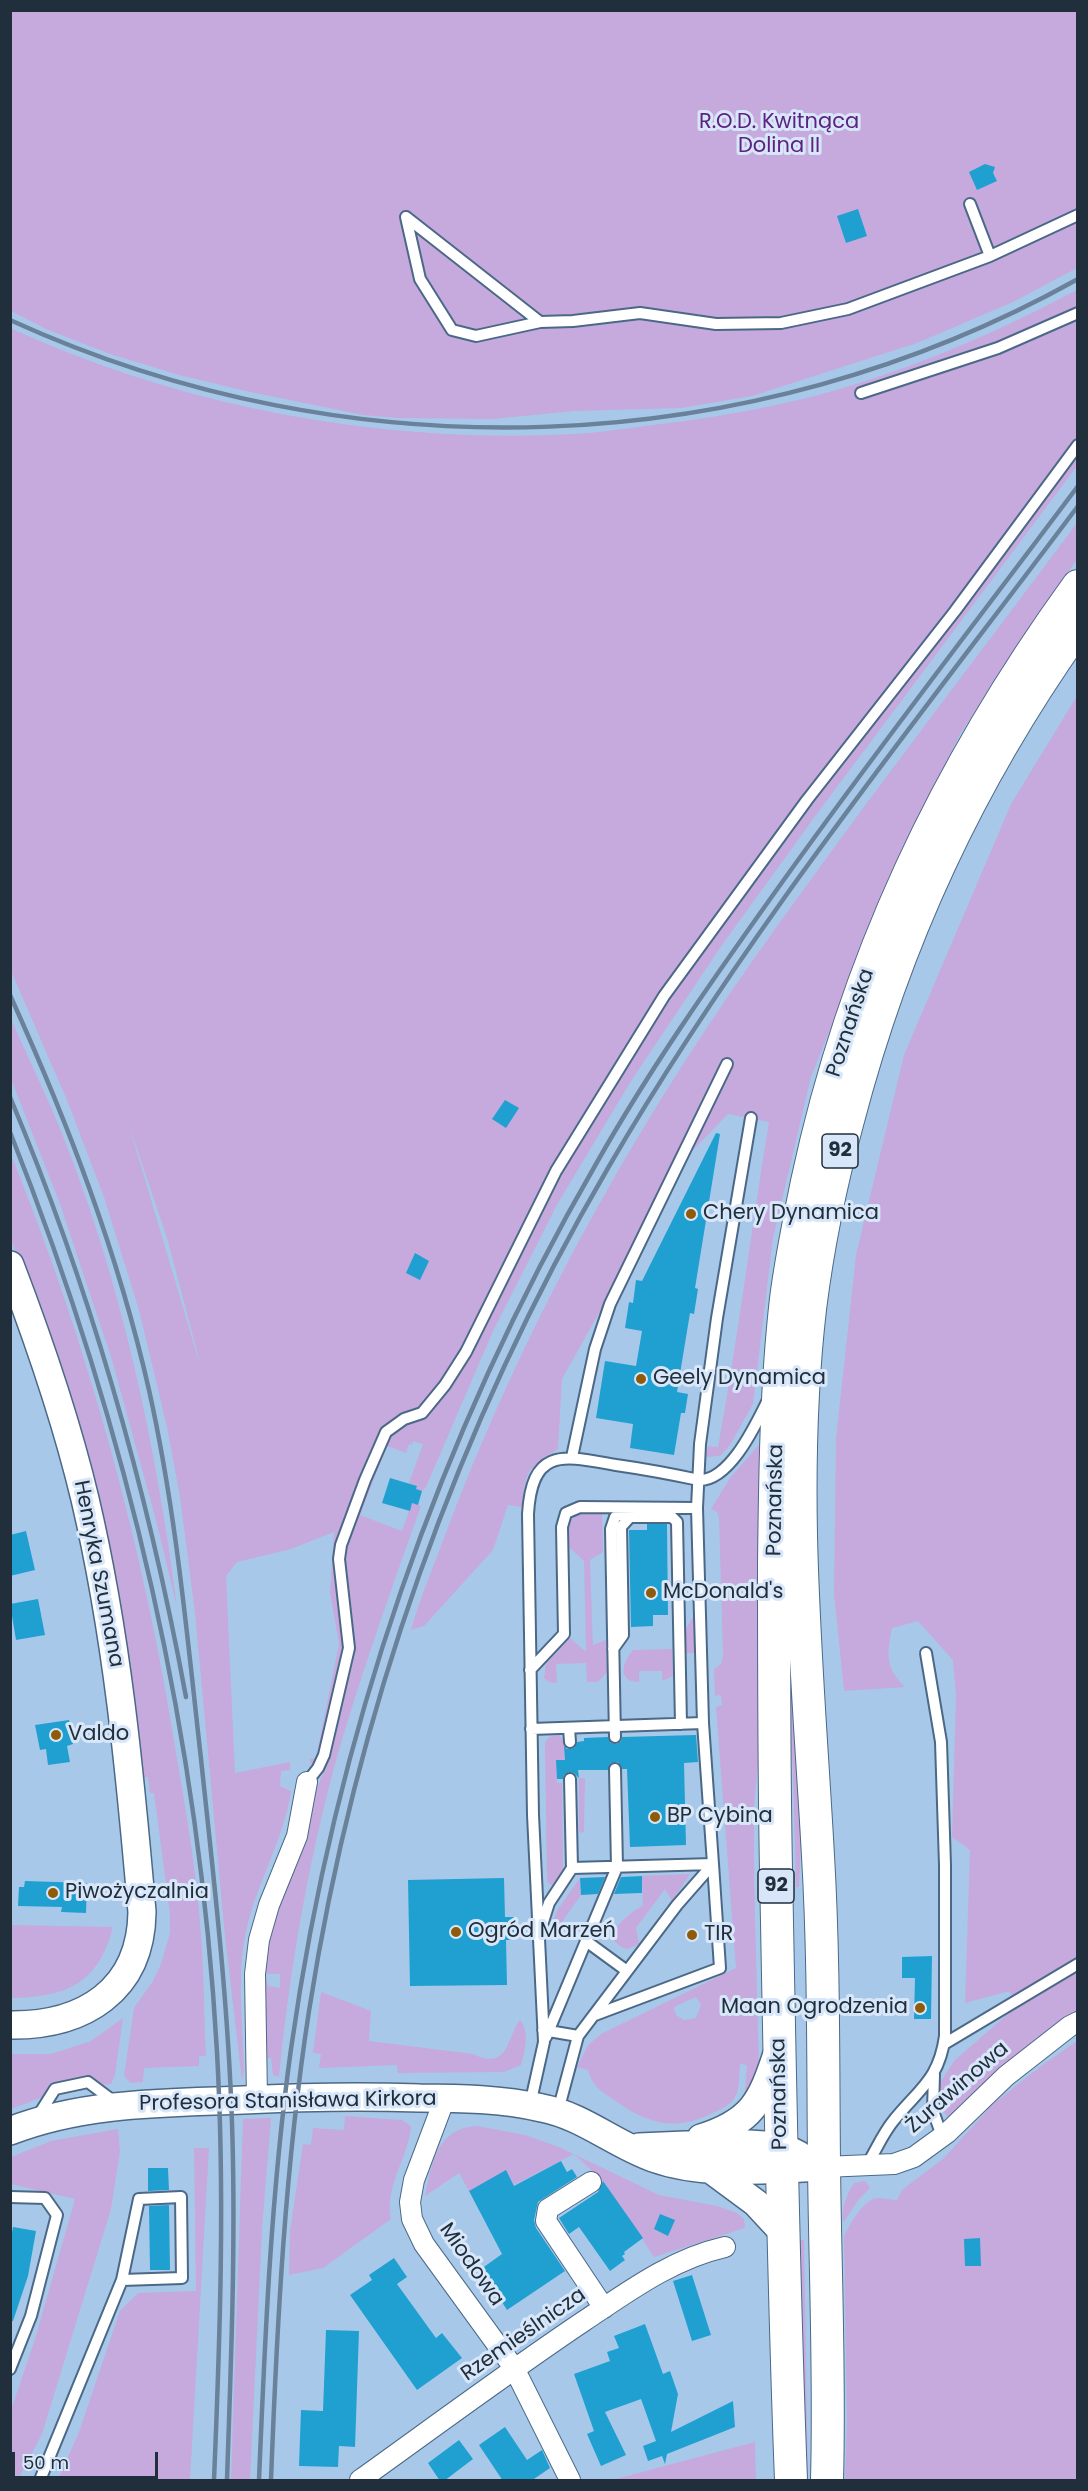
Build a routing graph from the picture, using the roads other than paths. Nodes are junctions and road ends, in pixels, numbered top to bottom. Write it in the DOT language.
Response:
graph roads {
  1 [pos="970,204"];
  2 [pos="1077,215"];
  3 [pos="990,256"];
  4 [pos="1077,313"];
  5 [pos="540,322"];
  6 [pos="861,393"];
  7 [pos="1077,445"];
  8 [pos="1077,586"];
  9 [pos="1077,627"];
  10 [pos="727,1064"];
  11 [pos="751,1118"];
  12 [pos="10,1265"];
  13 [pos="779,1379"];
  14 [pos="572,1457"];
  15 [pos="699,1480"];
  16 [pos="637,1508"];
  17 [pos="697,1508"];
  18 [pos="613,1649"];
  19 [pos="926,1653"];
  20 [pos="530,1670"];
  21 [pos="703,1723"];
  22 [pos="681,1724"];
  23 [pos="569,1728"];
  24 [pos="531,1729"];
  25 [pos="614,1732"];
  26 [pos="570,1742"];
  27 [pos="615,1769"];
  28 [pos="570,1779"];
  29 [pos="307,1782"];
  30 [pos="712,1864"];
  31 [pos="617,1867"];
  32 [pos="572,1868"];
  33 [pos="540,1931"];
  34 [pos="586,1941"];
  35 [pos="1077,1964"];
  36 [pos="627,1971"];
  37 [pos="593,2016"];
  38 [pos="1077,2022"];
  39 [pos="10,2025"];
  40 [pos="545,2034"];
  41 [pos="578,2036"];
  42 [pos="944,2044"];
  43 [pos="779,2045"];
  44 [pos="934,2074"];
  45 [pos="445,2098"];
  46 [pos="257,2099"];
  47 [pos="530,2105"];
  48 [pos="557,2111"];
  49 [pos="22,2126"];
  50 [pos="942,2136"];
  51 [pos="683,2144"];
  52 [pos="630,2148"];
  53 [pos="781,2157"];
  54 [pos="867,2165"];
  55 [pos="824,2167"];
  56 [pos="710,2169"];
  57 [pos="591,2182"];
  58 [pos="10,2197"];
  59 [pos="782,2231"];
  60 [pos="725,2247"];
  61 [pos="122,2280"];
  62 [pos="604,2308"];
  63 [pos="514,2368"];
  64 [pos="10,2369"];
  65 [pos="40,2481"];
  66 [pos="360,2481"];
  67 [pos="570,2481"];
  68 [pos="791,2481"];
  69 [pos="827,2481"];
  1 -- 3 [label="lane"];
  2 -- 3 [label="lane"];
  3 -- 5 [label="lane"];
  4 -- 6 [label="lane"];
  5 -- 5 [label="lane"];
  7 -- 29 [label="lane"];
  8 -- 13 [label="main road, Poznańska / 92"];
  9 -- 55 [label="main road, Poznańska / 92"];
  10 -- 14 [label="lane"];
  11 -- 15 [label="lane"];
  12 -- 39 [label="street, Henryka Szumana"];
  13 -- 15 [label="lane"];
  13 -- 43 [label="main road, Poznańska / 92"];
  14 -- 15 [label="lane"];
  14 -- 20 [label="lane"];
  15 -- 17 [label="lane"];
  16 -- 17 [label="lane"];
  16 -- 18 [label="lane"];
  16 -- 20 [label="lane"];
  17 -- 21 [label="lane"];
  18 -- 22 [label="lane"];
  18 -- 25 [label="lane"];
  19 -- 42 [label="lane"];
  20 -- 24 [label="lane"];
  21 -- 22 [label="lane"];
  21 -- 30 [label="lane"];
  22 -- 25 [label="lane"];
  23 -- 24 [label="lane"];
  23 -- 25 [label="lane"];
  23 -- 26 [label="lane"];
  24 -- 33 [label="lane"];
  27 -- 31 [label="lane"];
  28 -- 32 [label="lane"];
  29 -- 46 [label="street"];
  30 -- 31 [label="lane"];
  30 -- 36 [label="lane"];
  30 -- 37 [label="lane"];
  31 -- 32 [label="lane"];
  31 -- 34 [label="lane"];
  32 -- 33 [label="lane"];
  33 -- 40 [label="lane"];
  34 -- 36 [label="lane"];
  34 -- 40 [label="lane"];
  35 -- 42 [label="lane"];
  36 -- 37 [label="lane"];
  37 -- 41 [label="lane"];
  38 -- 50 [label="street, Żurawinowa"];
  40 -- 41 [label="lane"];
  40 -- 47 [label="lane"];
  41 -- 48 [label="lane"];
  42 -- 44 [label="lane"];
  43 -- 51 [label="street"];
  43 -- 53 [label="main road, Poznańska / 92"];
  44 -- 50 [label="lane"];
  44 -- 54 [label="lane"];
  45 -- 46 [label="street, Profesora Stanisława Kirkora"];
  45 -- 47 [label="street, Profesora Stanisława Kirkora"];
  45 -- 63 [label="street, Miodowa"];
  46 -- 49 [label="street, Profesora Stanisława Kirkora"];
  47 -- 48 [label="street, Profesora Stanisława Kirkora"];
  48 -- 52 [label="street, Profesora Stanisława Kirkora"];
  50 -- 54 [label="street, Żurawinowa"];
  51 -- 52 [label="street, Profesora Stanisława Kirkora"];
  51 -- 53 [label="street, Profesora Stanisława Kirkora"];
  52 -- 56 [label="street, Profesora Stanisława Kirkora"];
  53 -- 55 [label="street, Profesora Stanisława Kirkora"];
  53 -- 56 [label="street, Profesora Stanisława Kirkora"];
  53 -- 59 [label="main road, Poznańska / 92"];
  54 -- 55 [label="street, Żurawinowa"];
  55 -- 69 [label="main road, Poznańska / 92"];
  56 -- 59 [label="street"];
  57 -- 62 [label="street"];
  58 -- 64 [label="lane"];
  59 -- 68 [label="main road, Poznańska / 92"];
  60 -- 62 [label="street, Rzemieślnicza"];
  61 -- 61 [label="lane"];
  61 -- 65 [label="lane"];
  62 -- 63 [label="street, Rzemieślnicza"];
  63 -- 66 [label="street, Rzemieślnicza"];
  63 -- 67 [label="street, Miodowa"];
}
